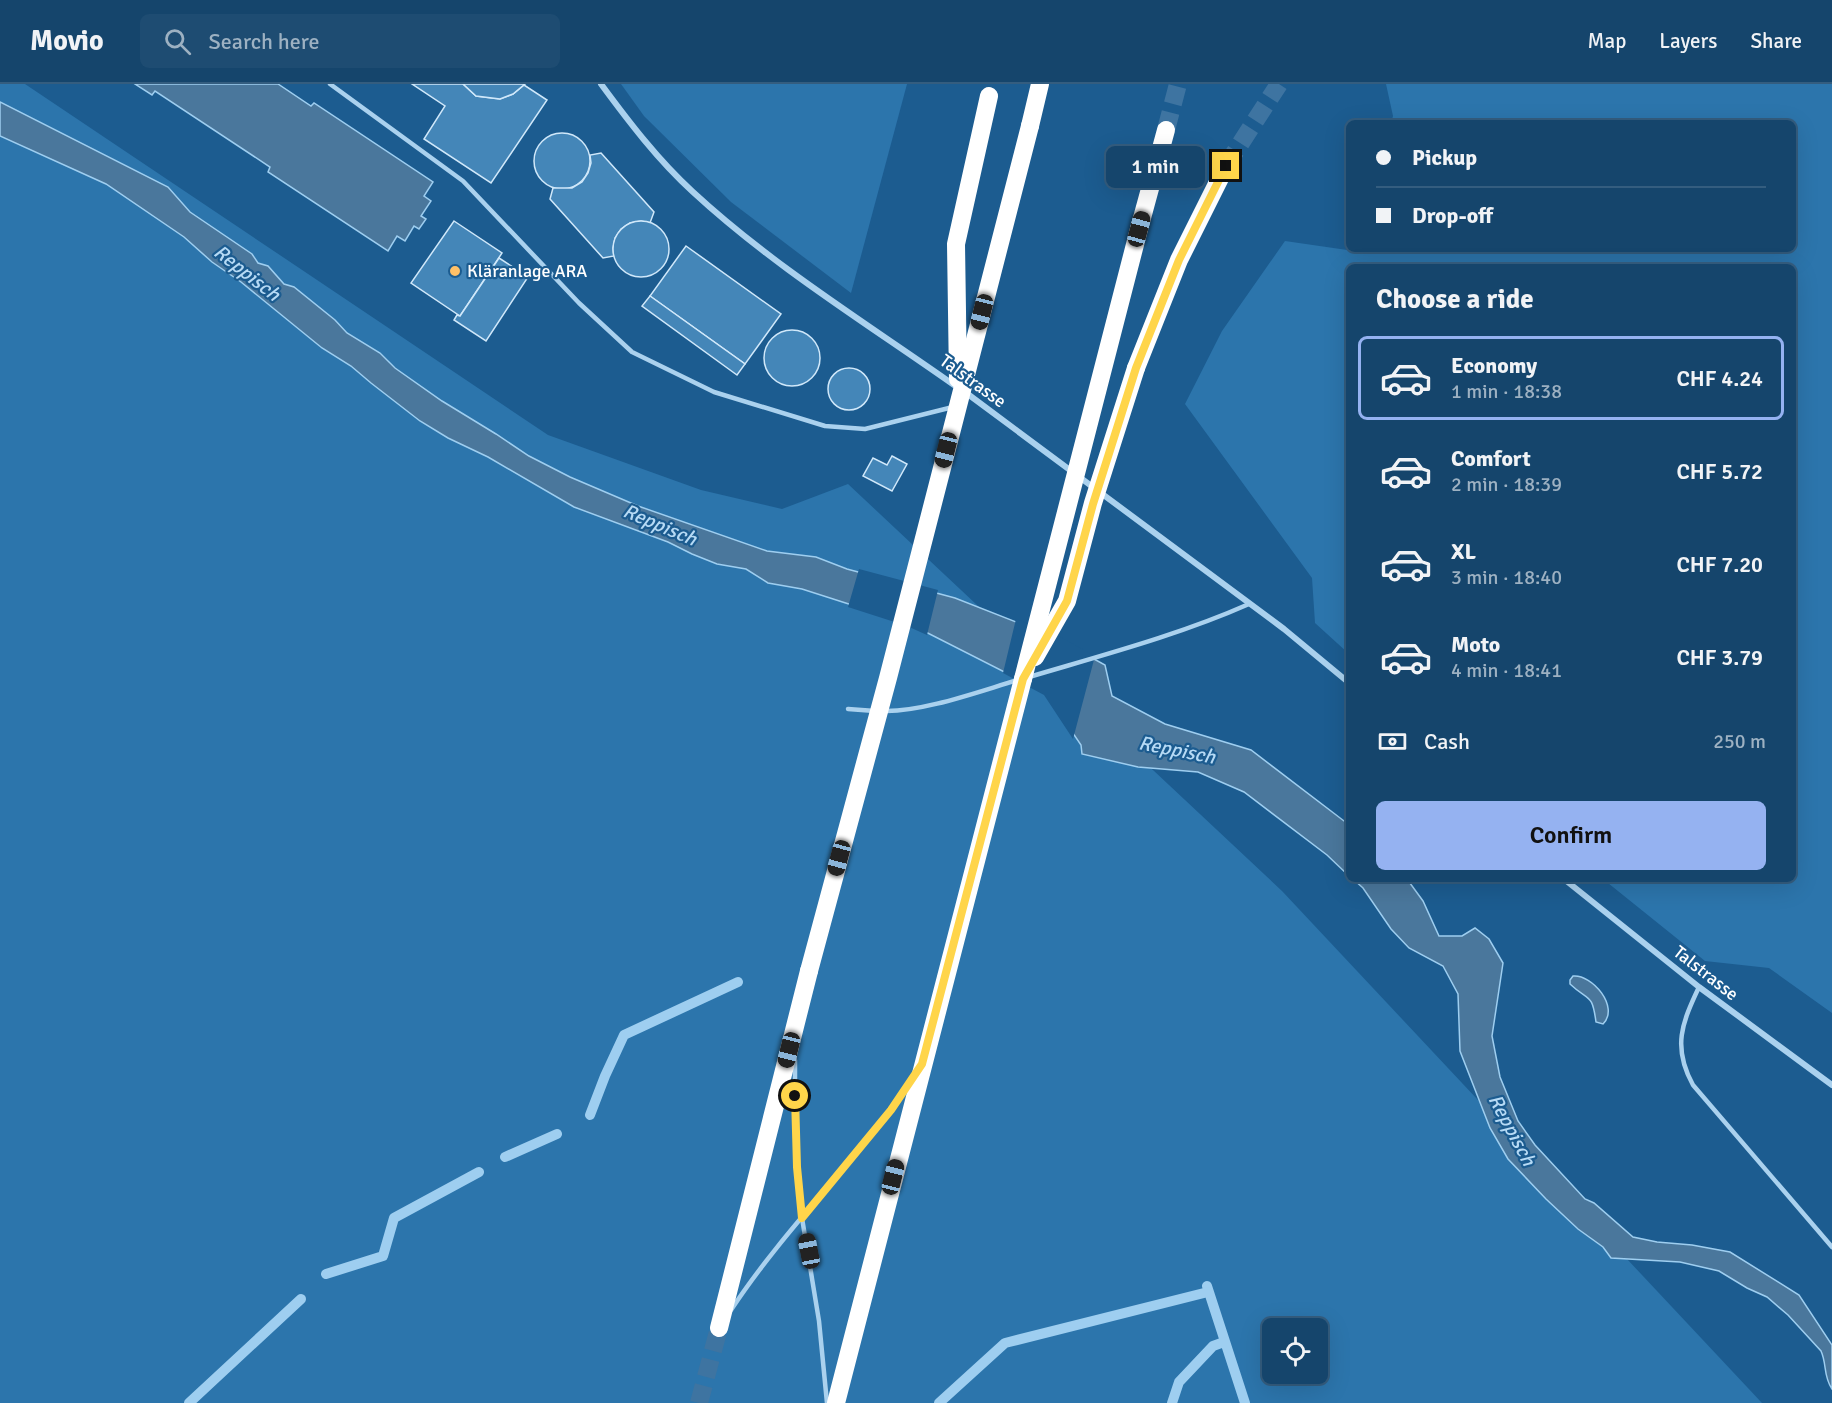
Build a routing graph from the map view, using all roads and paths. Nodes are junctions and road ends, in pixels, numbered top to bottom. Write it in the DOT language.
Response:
graph roads {
  1 [pos="330,84"];
  2 [pos="601,84"];
  3 [pos="1040,84"];
  4 [pos="990,90"];
  5 [pos="1166,130"];
  6 [pos="1226,166"];
  7 [pos="977,401"];
  8 [pos="958,404"];
  9 [pos="1249,604"];
  10 [pos="1346,680"];
  11 [pos="1016,681"];
  12 [pos="848,709"];
  13 [pos="1568,882"];
  14 [pos="1699,987"];
  15 [pos="795,1028"];
  16 [pos="922,1064"];
  17 [pos="1832,1085"];
  18 [pos="802,1218"];
  19 [pos="1832,1247"];
  20 [pos="719,1328"];
  21 [pos="826,1403"];
  22 [pos="836,1403"];
  1 -- 7 [label="lane"];
  2 -- 7 [label="street, Talstrasse"];
  3 -- 8 [label="highway, bridge"];
  4 -- 8 [label="highway, bridge"];
  5 -- 11 [label="highway, bridge"];
  6 -- 11 [label="highway, bridge"];
  7 -- 9 [label="street, Talstrasse"];
  8 -- 15 [label="highway, bridge"];
  9 -- 10 [label="street, Talstrasse"];
  9 -- 11 [label="lane"];
  11 -- 12 [label="lane"];
  11 -- 16 [label="highway"];
  13 -- 14 [label="street, Talstrasse"];
  14 -- 17 [label="street, Talstrasse"];
  14 -- 19 [label="lane"];
  15 -- 18 [label="lane"];
  15 -- 20 [label="highway"];
  16 -- 18 [label="lane"];
  16 -- 22 [label="highway"];
  18 -- 20 [label="lane"];
  18 -- 21 [label="lane"];
}
